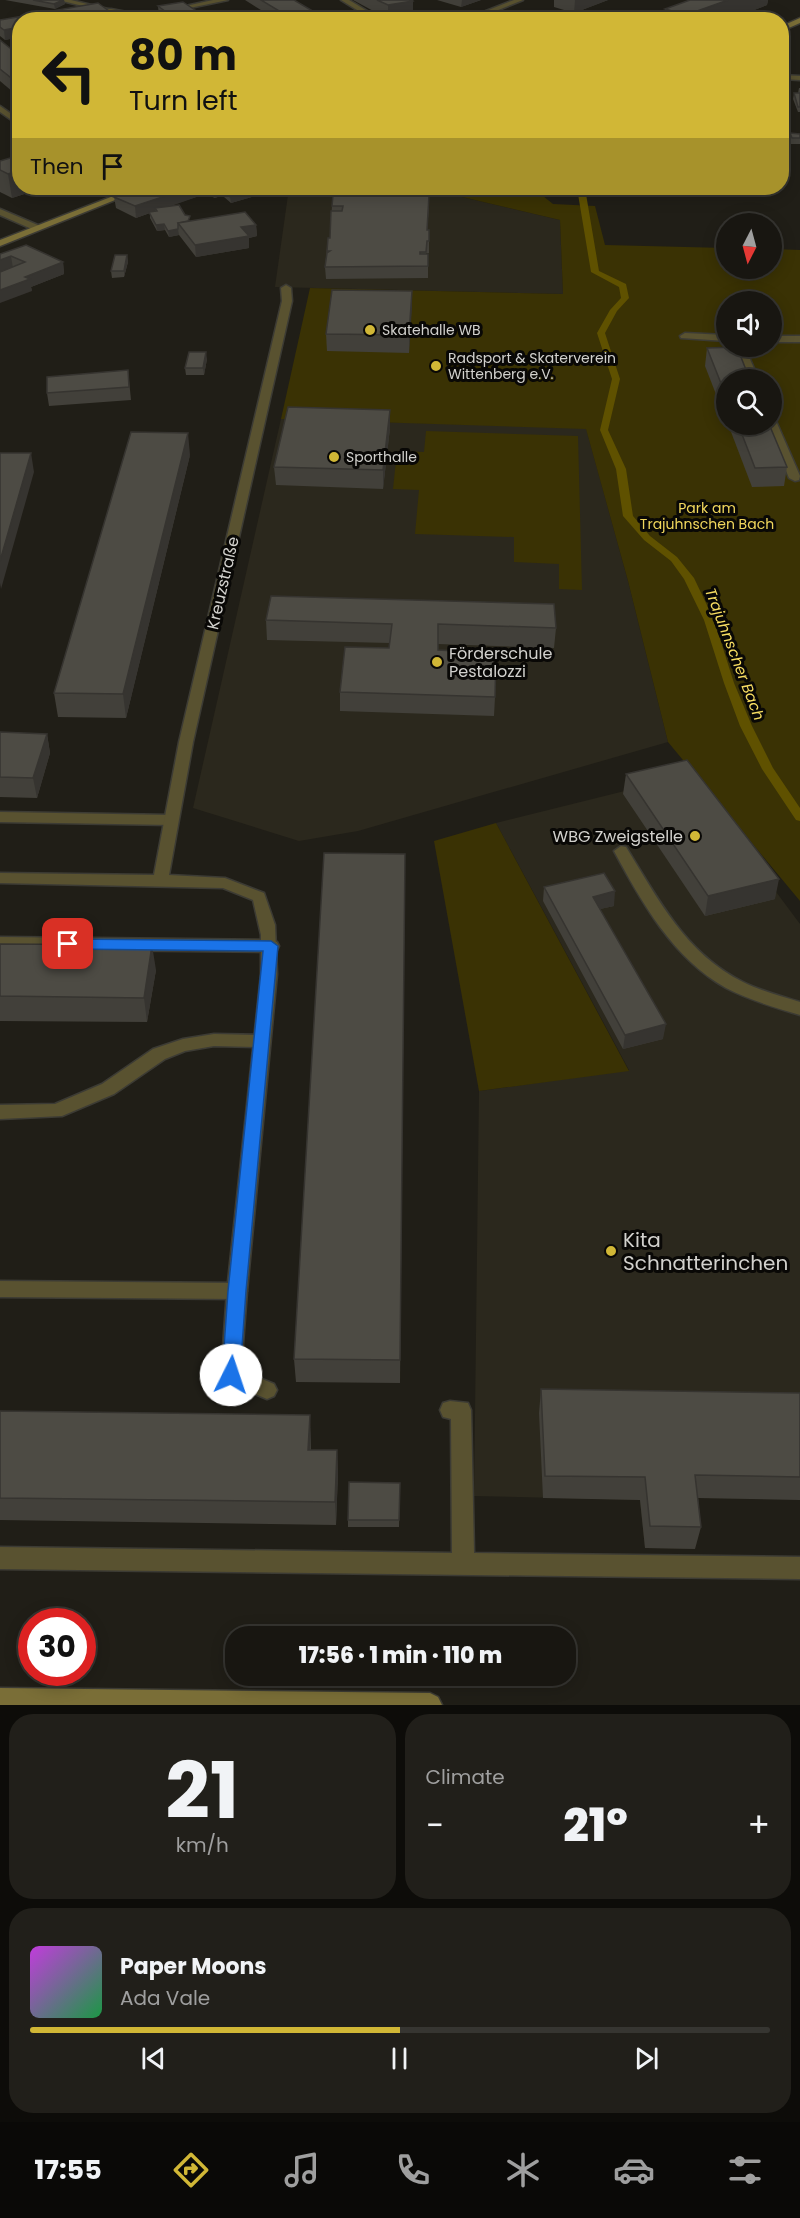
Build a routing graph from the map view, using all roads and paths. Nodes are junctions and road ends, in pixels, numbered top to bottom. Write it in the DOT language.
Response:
graph roads {
  1 [pos="61,0"];
  2 [pos="225,0"];
  3 [pos="344,0"];
  4 [pos="520,0"];
  5 [pos="185,6"];
  6 [pos="109,10"];
  7 [pos="98,12"];
  8 [pos="125,12"];
  9 [pos="366,12"];
  10 [pos="488,12"];
  11 [pos="123,195"];
  12 [pos="0,212"];
  13 [pos="37,228"];
  14 [pos="0,243"];
  15 [pos="286,288"];
  16 [pos="685,336"];
  17 [pos="716,338"];
  18 [pos="782,339"];
  19 [pos="800,339"];
  20 [pos="777,435"];
  21 [pos="795,477"];
  22 [pos="0,817"];
  23 [pos="171,820"];
  24 [pos="621,852"];
  25 [pos="0,878"];
  26 [pos="161,880"];
  27 [pos="0,943"];
  28 [pos="271,946"];
  29 [pos="800,1009"];
  30 [pos="262,1041"];
  31 [pos="0,1112"];
  32 [pos="0,1288"];
  33 [pos="237,1291"];
  34 [pos="267,1390"];
  35 [pos="450,1410"];
  36 [pos="0,1558"];
  37 [pos="463,1563"];
  38 [pos="800,1568"];
  39 [pos="0,1699"];
  40 [pos="430,1705"];
  1 -- 6 [label="street"];
  2 -- 5 [label="street"];
  3 -- 9 [label="street"];
  4 -- 10 [label="street"];
  6 -- 7 [label="street"];
  6 -- 8 [label="street"];
  11 -- 13 [label="street"];
  12 -- 13 [label="street"];
  13 -- 14 [label="street"];
  15 -- 23 [label="street, Kreuzstraße"];
  16 -- 17 [label="street"];
  18 -- 19 [label="street"];
  20 -- 21 [label="street"];
  22 -- 23 [label="street"];
  23 -- 26 [label="street, Kreuzstraße"];
  24 -- 29 [label="street"];
  25 -- 26 [label="street"];
  26 -- 28 [label="street"];
  27 -- 28 [label="street"];
  28 -- 30 [label="street"];
  30 -- 31 [label="street"];
  30 -- 33 [label="street"];
  32 -- 33 [label="street"];
  33 -- 34 [label="street"];
  35 -- 37 [label="street"];
  36 -- 37 [label="street"];
  37 -- 38 [label="street"];
  39 -- 40 [label="street"];
}
